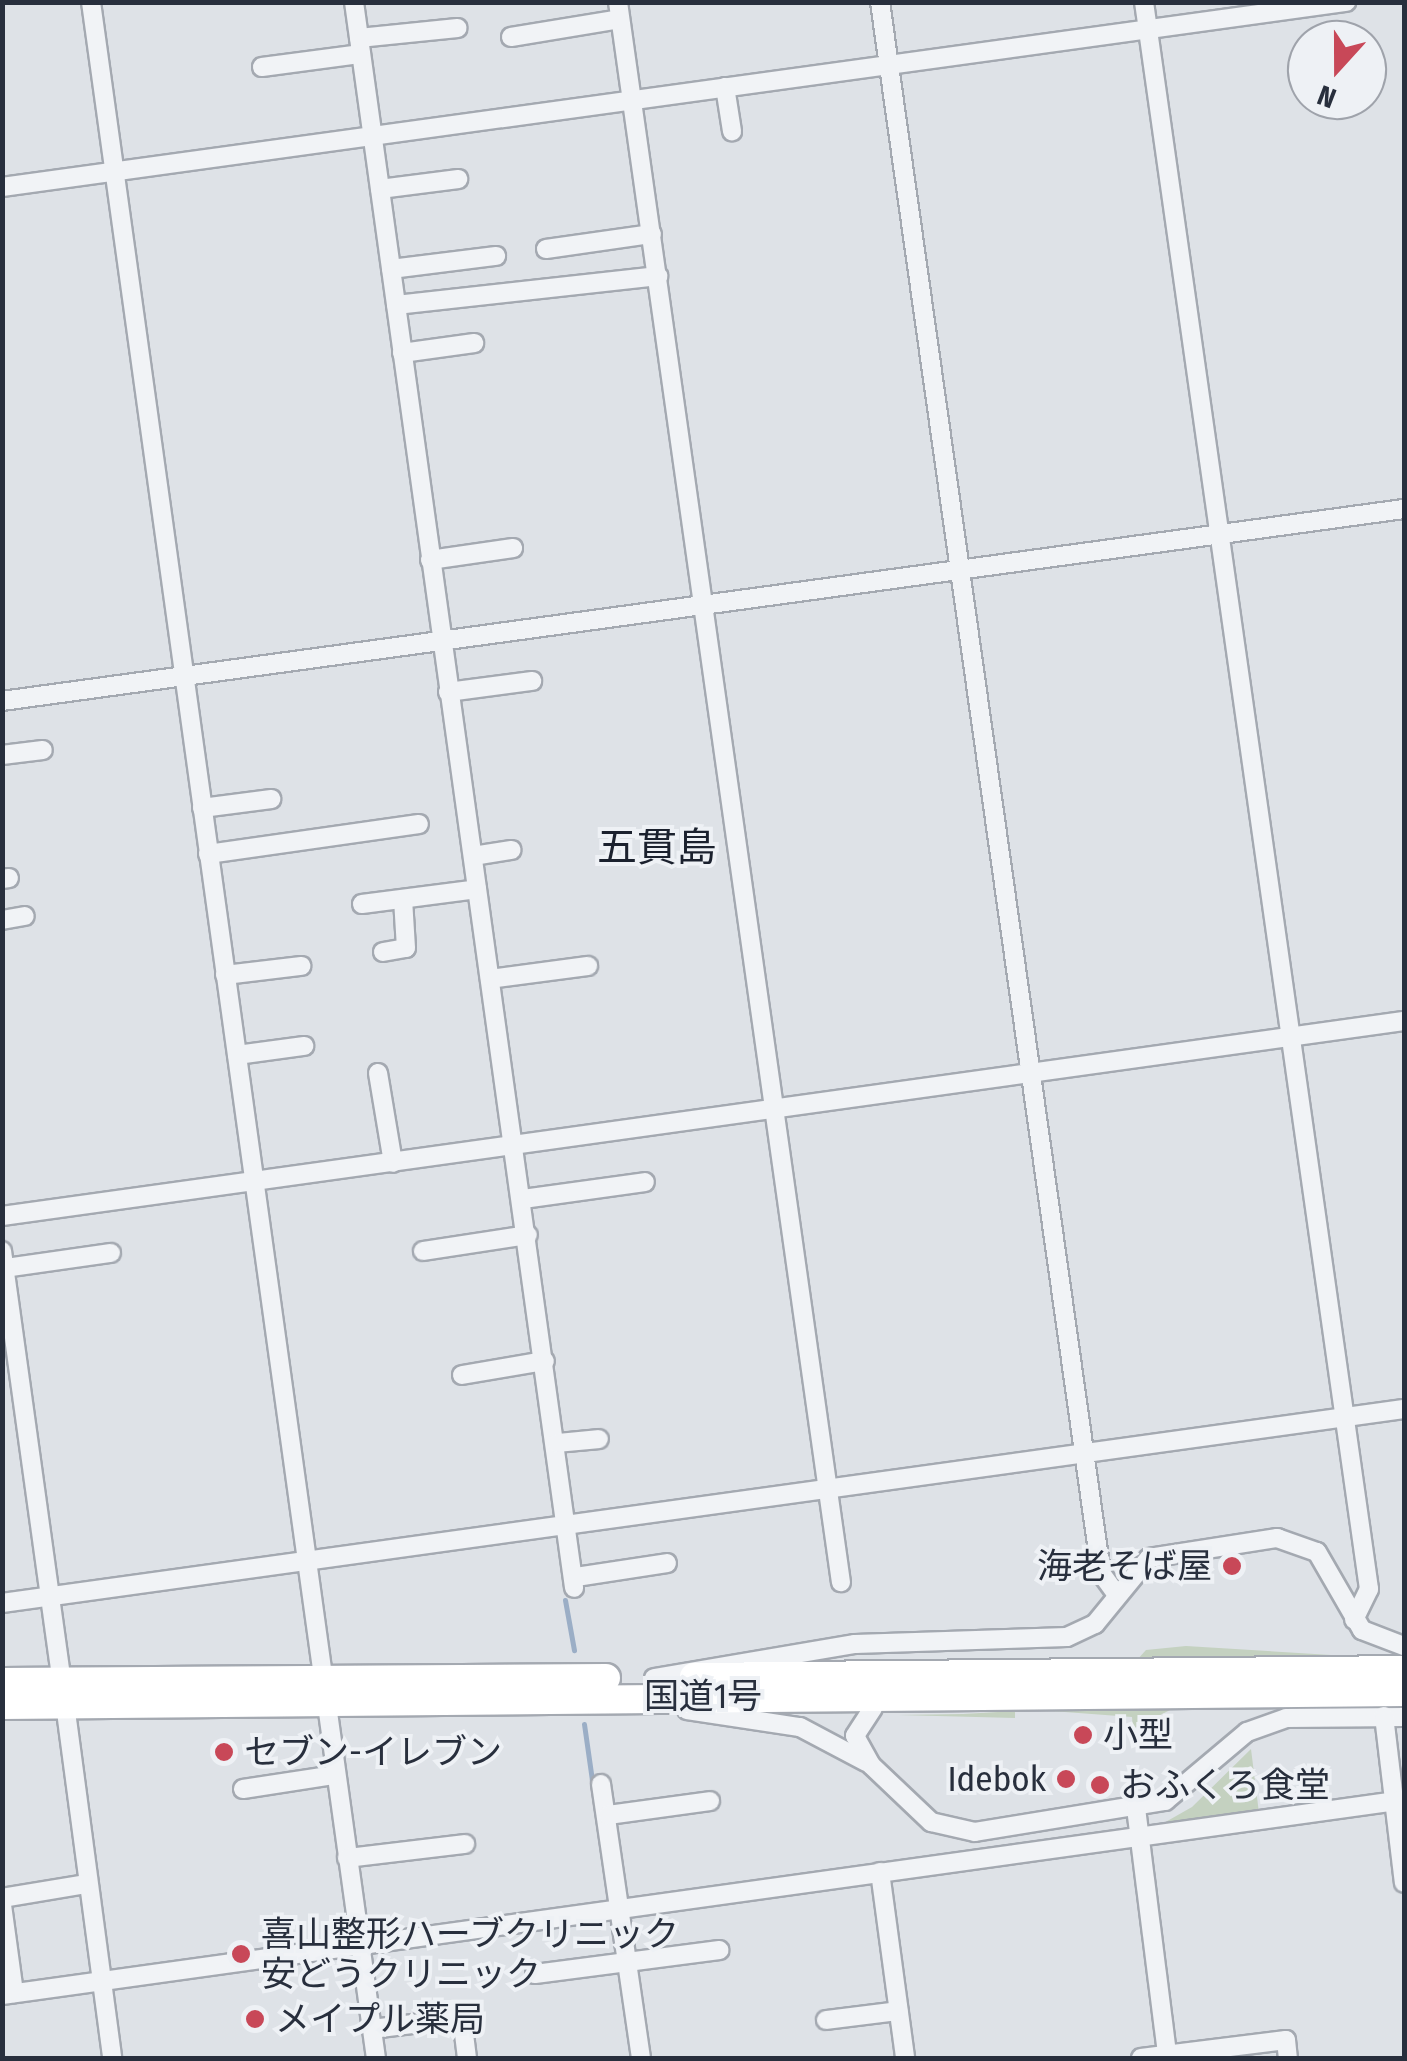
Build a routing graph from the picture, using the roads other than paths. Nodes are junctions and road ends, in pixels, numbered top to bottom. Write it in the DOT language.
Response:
graph roads {
  1 [pos="90,2"];
  2 [pos="354,2"];
  3 [pos="880,2"];
  4 [pos="1144,2"];
  5 [pos="1346,2"];
  6 [pos="619,11"];
  7 [pos="457,28"];
  8 [pos="1147,28"];
  9 [pos="511,37"];
  10 [pos="360,46"];
  11 [pos="889,64"];
  12 [pos="262,67"];
  13 [pos="726,87"];
  14 [pos="631,100"];
  15 [pos="732,132"];
  16 [pos="372,135"];
  17 [pos="113,170"];
  18 [pos="458,179"];
  19 [pos="2,187"];
  20 [pos="380,188"];
  21 [pos="652,234"];
  22 [pos="546,250"];
  23 [pos="496,256"];
  24 [pos="391,269"];
  25 [pos="658,276"];
  26 [pos="396,305"];
  27 [pos="474,343"];
  28 [pos="402,353"];
  29 [pos="1404,508"];
  30 [pos="1219,535"];
  31 [pos="513,548"];
  32 [pos="430,560"];
  33 [pos="958,569"];
  34 [pos="703,604"];
  35 [pos="440,634"];
  36 [pos="182,676"];
  37 [pos="532,680"];
  38 [pos="448,692"];
  39 [pos="2,701"];
  40 [pos="43,750"];
  41 [pos="2,755"];
  42 [pos="270,799"];
  43 [pos="202,808"];
  44 [pos="418,824"];
  45 [pos="512,850"];
  46 [pos="208,854"];
  47 [pos="472,856"];
  48 [pos="477,889"];
  49 [pos="403,899"];
  50 [pos="362,904"];
  51 [pos="25,916"];
  52 [pos="2,920"];
  53 [pos="382,952"];
  54 [pos="301,966"];
  55 [pos="588,966"];
  56 [pos="226,975"];
  57 [pos="490,979"];
  58 [pos="1404,1021"];
  59 [pos="1290,1036"];
  60 [pos="304,1046"];
  61 [pos="237,1054"];
  62 [pos="378,1072"];
  63 [pos="1032,1072"];
  64 [pos="778,1110"];
  65 [pos="515,1145"];
  66 [pos="392,1163"];
  67 [pos="645,1182"];
  68 [pos="255,1183"];
  69 [pos="523,1199"];
  70 [pos="2,1216"];
  71 [pos="528,1235"];
  72 [pos="423,1251"];
  73 [pos="111,1253"];
  74 [pos="4,1260"];
  75 [pos="545,1361"];
  76 [pos="462,1375"];
  77 [pos="1404,1409"];
  78 [pos="1340,1418"];
  79 [pos="600,1439"];
  80 [pos="557,1444"];
  81 [pos="1086,1454"];
  82 [pos="829,1486"];
  83 [pos="568,1526"];
  84 [pos="308,1563"];
  85 [pos="667,1563"];
  86 [pos="841,1582"];
  87 [pos="1116,1594"];
  88 [pos="52,1598"];
  89 [pos="2,1604"];
  90 [pos="1354,1620"];
  91 [pos="877,1643"];
  92 [pos="1404,1646"];
  93 [pos="1404,1670"];
  94 [pos="846,1675"];
  95 [pos="654,1678"];
  96 [pos="2,1682"];
  97 [pos="323,1691"];
  98 [pos="1404,1692"];
  99 [pos="64,1693"];
  100 [pos="1066,1695"];
  101 [pos="481,1703"];
  102 [pos="2,1706"];
  103 [pos="671,1708"];
  104 [pos="872,1708"];
  105 [pos="1384,1716"];
  106 [pos="1404,1716"];
  107 [pos="870,1765"];
  108 [pos="336,1775"];
  109 [pos="601,1784"];
  110 [pos="243,1789"];
  111 [pos="710,1801"];
  112 [pos="1399,1801"];
  113 [pos="1136,1808"];
  114 [pos="608,1815"];
  115 [pos="1140,1836"];
  116 [pos="466,1844"];
  117 [pos="347,1858"];
  118 [pos="880,1872"];
  119 [pos="1404,1883"];
  120 [pos="88,1884"];
  121 [pos="2,1901"];
  122 [pos="619,1908"];
  123 [pos="359,1945"];
  124 [pos="719,1950"];
  125 [pos="627,1962"];
  126 [pos="535,1974"];
  127 [pos="101,1980"];
  128 [pos="8,1994"];
  129 [pos="898,2011"];
  130 [pos="826,2020"];
  131 [pos="372,2029"];
  132 [pos="1167,2055"];
  133 [pos="112,2058"];
  134 [pos="376,2058"];
  135 [pos="467,2058"];
  136 [pos="641,2058"];
  137 [pos="905,2058"];
  138 [pos="1142,2058"];
  139 [pos="1288,2058"];
  1 -- 17 [label="street"];
  2 -- 10 [label="street"];
  3 -- 11 [label="street"];
  4 -- 8 [label="street"];
  5 -- 8 [label="street"];
  6 -- 9 [label="street"];
  6 -- 14 [label="street"];
  7 -- 10 [label="street"];
  8 -- 11 [label="street"];
  8 -- 30 [label="street"];
  10 -- 12 [label="street"];
  10 -- 16 [label="street"];
  11 -- 13 [label="street"];
  11 -- 33 [label="street"];
  13 -- 14 [label="street"];
  13 -- 15 [label="street"];
  14 -- 16 [label="street"];
  14 -- 21 [label="street"];
  16 -- 17 [label="street"];
  16 -- 20 [label="street"];
  17 -- 19 [label="street"];
  17 -- 36 [label="street"];
  18 -- 20 [label="street"];
  20 -- 24 [label="street"];
  21 -- 22 [label="street"];
  21 -- 25 [label="street"];
  23 -- 24 [label="street"];
  24 -- 26 [label="street"];
  25 -- 26 [label="street"];
  25 -- 34 [label="street"];
  26 -- 28 [label="street"];
  27 -- 28 [label="street"];
  28 -- 32 [label="street"];
  29 -- 30 [label="street"];
  30 -- 33 [label="street"];
  30 -- 59 [label="street"];
  31 -- 32 [label="street"];
  32 -- 35 [label="street"];
  33 -- 34 [label="street"];
  33 -- 63 [label="street"];
  34 -- 35 [label="street"];
  34 -- 64 [label="street"];
  35 -- 36 [label="street"];
  35 -- 38 [label="street"];
  36 -- 39 [label="street"];
  36 -- 43 [label="street"];
  37 -- 38 [label="street"];
  38 -- 47 [label="street"];
  40 -- 41 [label="street"];
  42 -- 43 [label="street"];
  43 -- 46 [label="street"];
  44 -- 46 [label="street"];
  45 -- 47 [label="street"];
  46 -- 56 [label="street"];
  47 -- 48 [label="street"];
  48 -- 49 [label="street"];
  48 -- 57 [label="street"];
  49 -- 50 [label="street"];
  49 -- 53 [label="street"];
  51 -- 52 [label="street"];
  54 -- 56 [label="street"];
  55 -- 57 [label="street"];
  56 -- 61 [label="street"];
  57 -- 65 [label="street"];
  58 -- 59 [label="street"];
  59 -- 63 [label="street"];
  59 -- 78 [label="street"];
  60 -- 61 [label="street"];
  61 -- 68 [label="street"];
  62 -- 66 [label="street"];
  63 -- 64 [label="street"];
  63 -- 81 [label="street"];
  64 -- 65 [label="street"];
  64 -- 82 [label="street"];
  65 -- 66 [label="street"];
  65 -- 69 [label="street"];
  66 -- 68 [label="street"];
  67 -- 69 [label="street"];
  68 -- 70 [label="street"];
  68 -- 84 [label="street"];
  69 -- 71 [label="street"];
  71 -- 72 [label="street"];
  71 -- 75 [label="street"];
  73 -- 74 [label="street"];
  74 -- 88 [label="street"];
  75 -- 76 [label="street"];
  75 -- 80 [label="street"];
  77 -- 78 [label="street"];
  78 -- 81 [label="street"];
  78 -- 90 [label="street"];
  79 -- 80 [label="street"];
  80 -- 83 [label="street"];
  81 -- 82 [label="street"];
  81 -- 87 [label="street"];
  82 -- 83 [label="street"];
  82 -- 86 [label="street"];
  83 -- 84 [label="street"];
  83 -- 85 [label="street"];
  84 -- 88 [label="street"];
  84 -- 97 [label="street"];
  87 -- 90 [label="street"];
  87 -- 91 [label="street"];
  88 -- 89 [label="street"];
  88 -- 99 [label="street"];
  90 -- 92 [label="street"];
  91 -- 94 [label="street"];
  91 -- 95 [label="street"];
  93 -- 94 [label="highway, 国道1号"];
  94 -- 95 [label="highway, 国道1号"];
  95 -- 97 [label="highway, 国道1号"];
  96 -- 99 [label="highway, 国道1号"];
  97 -- 99 [label="highway, 国道1号"];
  97 -- 101 [label="highway, 国道1号"];
  97 -- 108 [label="street"];
  98 -- 100 [label="highway, 国道1号"];
  99 -- 102 [label="highway, 国道1号"];
  99 -- 120 [label="street"];
  100 -- 101 [label="highway, 国道1号"];
  100 -- 104 [label="street"];
  101 -- 103 [label="street"];
  103 -- 104 [label="street"];
  103 -- 107 [label="street"];
  104 -- 107 [label="street"];
  105 -- 106 [label="street"];
  105 -- 112 [label="street"];
  105 -- 113 [label="street"];
  107 -- 113 [label="street"];
  108 -- 110 [label="street"];
  108 -- 117 [label="street"];
  109 -- 114 [label="street"];
  111 -- 114 [label="street"];
  112 -- 115 [label="street"];
  112 -- 119 [label="street"];
  113 -- 115 [label="street"];
  114 -- 122 [label="street"];
  115 -- 118 [label="street"];
  115 -- 132 [label="street"];
  116 -- 117 [label="street"];
  117 -- 123 [label="street"];
  118 -- 122 [label="street"];
  118 -- 129 [label="street"];
  120 -- 121 [label="street"];
  120 -- 127 [label="street"];
  121 -- 128 [label="street"];
  122 -- 123 [label="street"];
  122 -- 125 [label="street"];
  123 -- 127 [label="street"];
  123 -- 131 [label="street"];
  124 -- 125 [label="street"];
  125 -- 126 [label="street"];
  125 -- 136 [label="street"];
  127 -- 128 [label="street"];
  127 -- 133 [label="street"];
  129 -- 130 [label="street"];
  129 -- 137 [label="street"];
  131 -- 134 [label="street"];
  131 -- 135 [label="street"];
  132 -- 138 [label="street"];
  132 -- 139 [label="street"];
}
